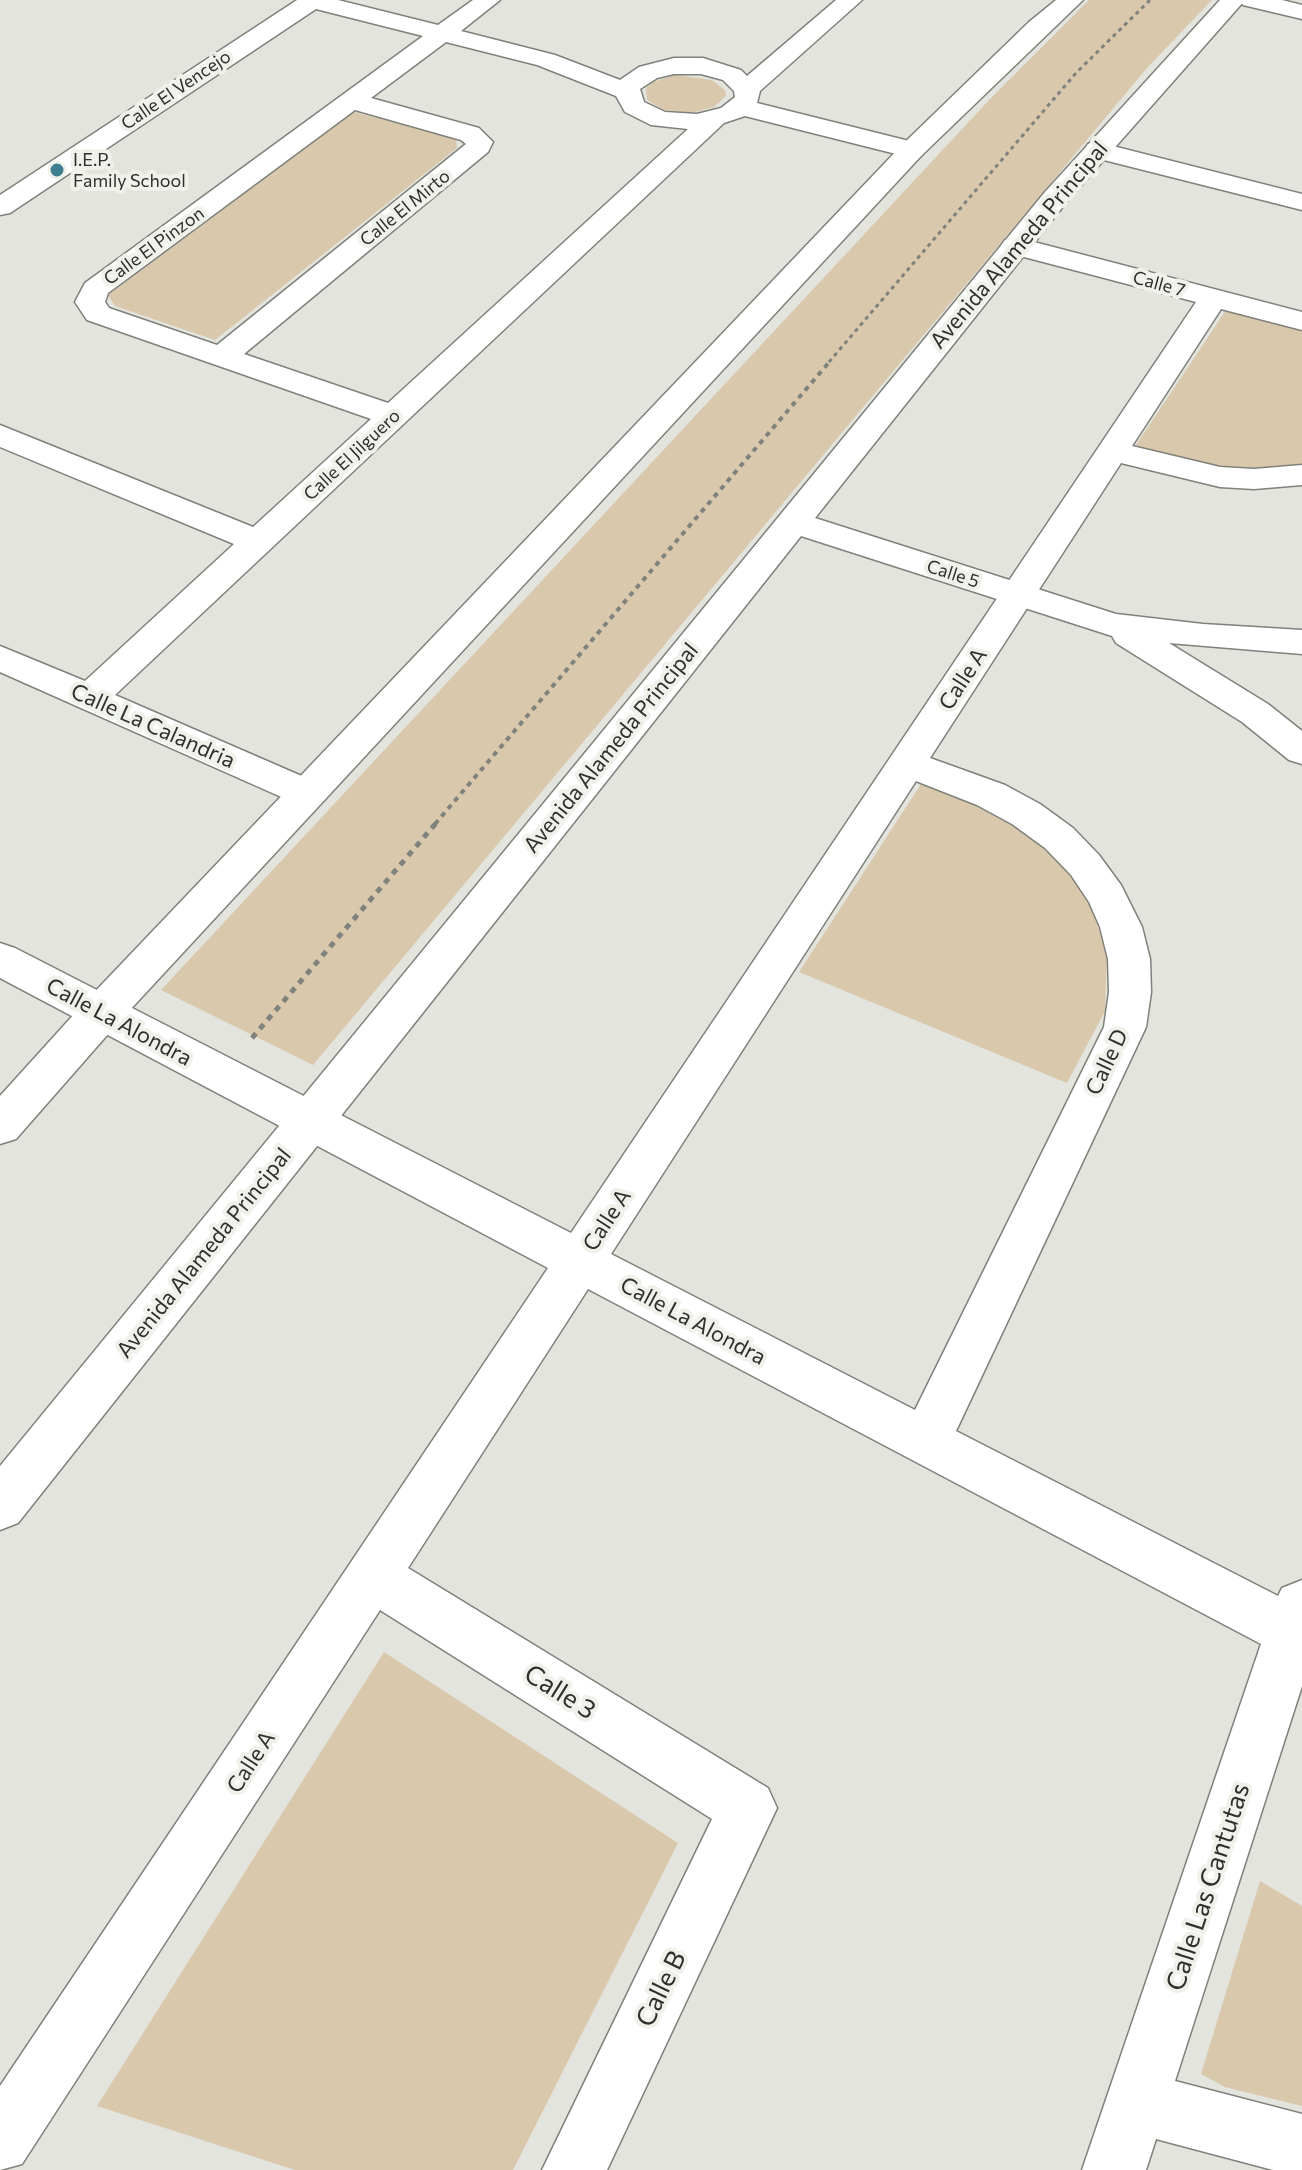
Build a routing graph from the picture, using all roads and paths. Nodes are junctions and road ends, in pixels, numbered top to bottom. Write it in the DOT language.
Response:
graph roads {
  1 [pos="311,0"];
  2 [pos="488,0"];
  3 [pos="850,0"];
  4 [pos="1071,0"];
  5 [pos="1150,0"];
  6 [pos="1233,0"];
  7 [pos="1251,0"];
  8 [pos="1302,12"];
  9 [pos="816,30"];
  10 [pos="443,34"];
  11 [pos="546,60"];
  12 [pos="703,66"];
  13 [pos="648,72"];
  14 [pos="626,91"];
  15 [pos="744,98"];
  16 [pos="352,101"];
  17 [pos="660,119"];
  18 [pos="714,119"];
  19 [pos="912,150"];
  20 [pos="1097,150"];
  21 [pos="648,180"];
  22 [pos="1302,202"];
  23 [pos="0,207"];
  24 [pos="1015,246"];
  25 [pos="1213,298"];
  26 [pos="1302,321"];
  27 [pos="221,357"];
  28 [pos="394,416"];
  29 [pos="0,435"];
  30 [pos="1113,451"];
  31 [pos="1302,475"];
  32 [pos="793,522"];
  33 [pos="258,542"];
  34 [pos="1018,595"];
  35 [pos="1113,625"];
  36 [pos="1302,642"];
  37 [pos="0,658"];
  38 [pos="89,698"];
  39 [pos="1302,751"];
  40 [pos="907,764"];
  41 [pos="306,794"];
  42 [pos="0,959"];
  43 [pos="101,1013"];
  44 [pos="246,1044"];
  45 [pos="309,1121"];
  46 [pos="0,1126"];
  47 [pos="580,1261"];
  48 [pos="925,1441"];
  49 [pos="0,1506"];
  50 [pos="373,1576"];
  51 [pos="1299,1624"];
  52 [pos="748,1808"];
  53 [pos="1137,2102"];
  54 [pos="0,2142"];
  55 [pos="1302,2146"];
  56 [pos="574,2170"];
  57 [pos="1114,2170"];
  1 -- 10 [label="street"];
  1 -- 23 [label="street, Calle El Vencejo"];
  2 -- 10 [label="street, Calle El Pinzon"];
  3 -- 9 [label="street"];
  4 -- 19 [label="street"];
  5 -- 44 [label="path"];
  6 -- 20 [label="street, Avenida Alameda Principal"];
  7 -- 8 [label="street"];
  9 -- 12 [label="street"];
  9 -- 15 [label="street"];
  10 -- 11 [label="street"];
  10 -- 16 [label="street, Calle El Pinzon"];
  11 -- 13 [label="street"];
  11 -- 14 [label="street"];
  12 -- 13 [label="street"];
  12 -- 15 [label="street"];
  13 -- 14 [label="street"];
  14 -- 17 [label="street"];
  15 -- 18 [label="street"];
  15 -- 19 [label="street"];
  16 -- 27 [label="street, Calle El Mirto"];
  16 -- 27 [label="street, Calle El Pinzon"];
  17 -- 18 [label="street"];
  17 -- 21 [label="street"];
  18 -- 21 [label="street"];
  19 -- 41 [label="street"];
  20 -- 22 [label="street"];
  20 -- 24 [label="street, Avenida Alameda Principal"];
  21 -- 28 [label="street, Calle El Jilguero"];
  24 -- 25 [label="street, Calle 7"];
  24 -- 32 [label="street, Avenida Alameda Principal"];
  25 -- 26 [label="street, Calle 7"];
  25 -- 30 [label="street, Calle A"];
  27 -- 28 [label="street, Calle El Pinzon"];
  28 -- 33 [label="street, Calle El Jilguero"];
  29 -- 33 [label="street"];
  30 -- 31 [label="street"];
  30 -- 34 [label="street, Calle A"];
  32 -- 34 [label="street, Calle 5"];
  32 -- 45 [label="street, Avenida Alameda Principal"];
  33 -- 38 [label="street, Calle El Jilguero"];
  34 -- 35 [label="street, Calle 5"];
  34 -- 40 [label="street, Calle A"];
  35 -- 36 [label="street, Calle 5"];
  35 -- 39 [label="street, Calle 5"];
  37 -- 38 [label="street, Calle La Calandria"];
  38 -- 41 [label="street, Calle La Calandria"];
  40 -- 47 [label="street, Calle A"];
  40 -- 48 [label="street, Calle D"];
  41 -- 43 [label="street"];
  42 -- 43 [label="street, Calle La Alondra"];
  43 -- 45 [label="street, Calle La Alondra"];
  43 -- 46 [label="street"];
  45 -- 47 [label="street, Calle La Alondra"];
  45 -- 49 [label="street, Avenida Alameda Principal"];
  47 -- 48 [label="street, Calle La Alondra"];
  47 -- 50 [label="street, Calle A"];
  48 -- 51 [label="street, Calle La Alondra"];
  50 -- 52 [label="street, Calle 3"];
  50 -- 54 [label="street, Calle A"];
  51 -- 53 [label="street, Calle Las Cantutas"];
  52 -- 56 [label="street, Calle B"];
  53 -- 55 [label="street"];
  53 -- 57 [label="street, Calle Las Cantutas"];
}
